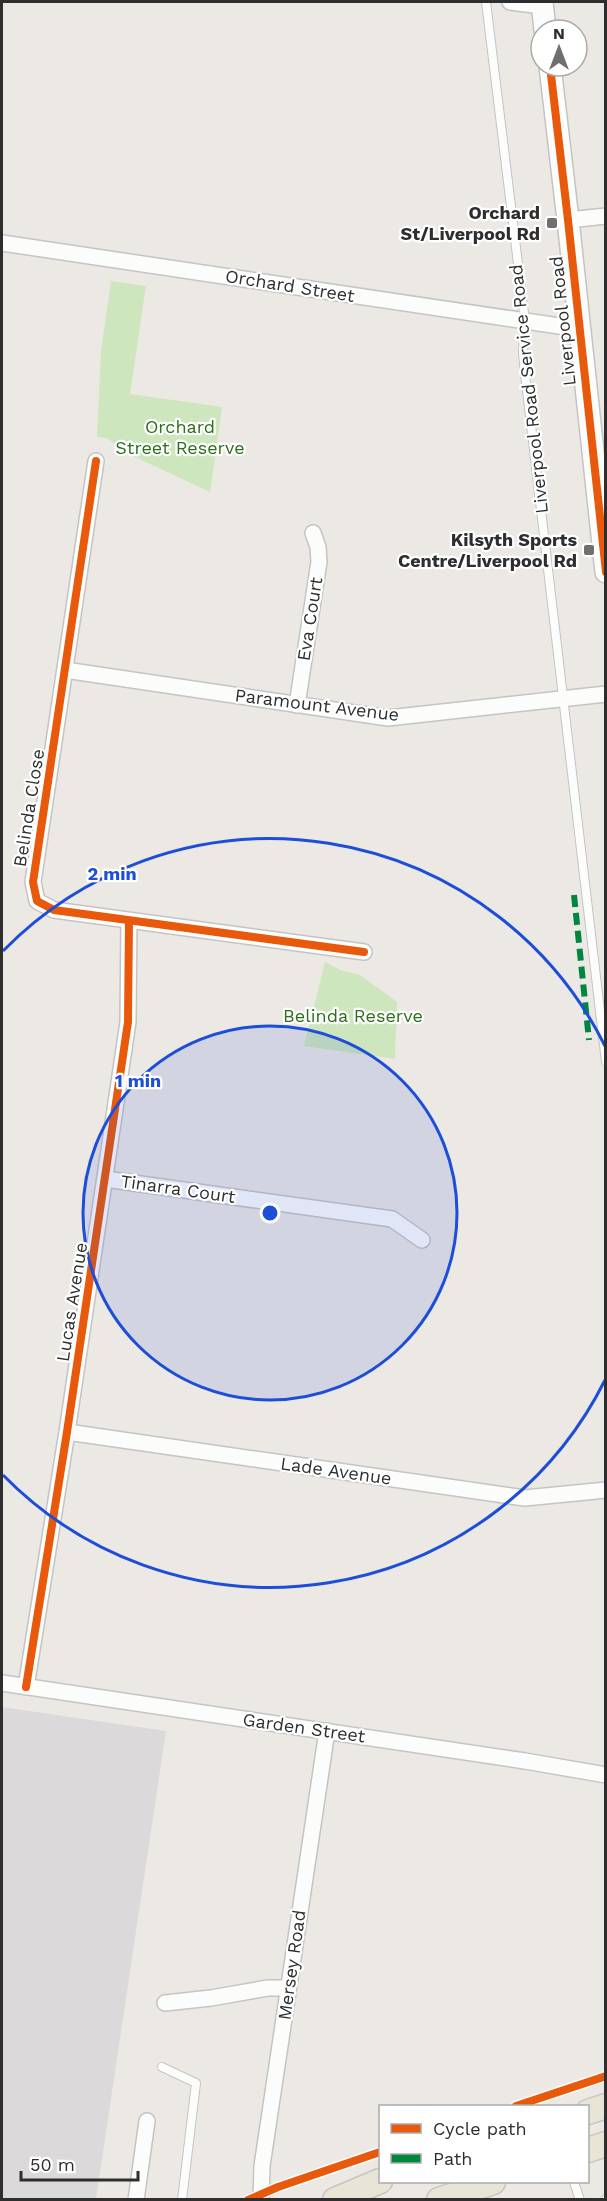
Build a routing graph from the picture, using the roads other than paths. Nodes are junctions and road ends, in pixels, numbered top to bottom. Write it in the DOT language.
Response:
graph roads {
  1 [pos="486,2"];
  2 [pos="510,2"];
  3 [pos="542,4"];
  4 [pos="551,78"];
  5 [pos="606,216"];
  6 [pos="568,220"];
  7 [pos="2,243"];
  8 [pos="525,321"];
  9 [pos="579,329"];
  10 [pos="96,461"];
  11 [pos="314,533"];
  12 [pos="606,572"];
  13 [pos="65,670"];
  14 [pos="606,694"];
  15 [pos="563,700"];
  16 [pos="297,705"];
  17 [pos="129,921"];
  18 [pos="364,952"];
  19 [pos="606,1062"];
  20 [pos="105,1179"];
  21 [pos="422,1240"];
  22 [pos="67,1432"];
  23 [pos="606,1490"];
  24 [pos="2,1683"];
  25 [pos="26,1687"];
  26 [pos="327,1731"];
  27 [pos="606,1775"];
  28 [pos="288,1988"];
  29 [pos="165,2003"];
  30 [pos="162,2067"];
  31 [pos="606,2106"];
  32 [pos="589,2112"];
  33 [pos="147,2121"];
  34 [pos="606,2144"];
  35 [pos="589,2150"];
  36 [pos="379,2182"];
  37 [pos="487,2183"];
  38 [pos="575,2183"];
  39 [pos="136,2199"];
  40 [pos="182,2199"];
  41 [pos="261,2199"];
  42 [pos="335,2199"];
  43 [pos="439,2199"];
  44 [pos="580,2199"];
  1 -- 8 [label="lane, Liverpool Road Service Road"];
  2 -- 3 [label="street"];
  4 -- 6 [label="main road, Liverpool Road"];
  5 -- 6 [label="street"];
  6 -- 9 [label="main road, Liverpool Road"];
  7 -- 8 [label="street, Orchard Street"];
  8 -- 9 [label="street, Orchard Street"];
  8 -- 15 [label="lane, Liverpool Road Service Road"];
  9 -- 12 [label="main road, Liverpool Road"];
  10 -- 13 [label="street, Belinda Close"];
  11 -- 16 [label="street, Eva Court"];
  13 -- 16 [label="street, Paramount Avenue"];
  13 -- 17 [label="street, Belinda Close"];
  14 -- 15 [label="street, Paramount Avenue"];
  15 -- 16 [label="street, Paramount Avenue"];
  15 -- 19 [label="lane, Liverpool Road Service Road"];
  17 -- 18 [label="street, Belinda Close"];
  17 -- 20 [label="street, Lucas Avenue"];
  20 -- 21 [label="street, Tinarra Court"];
  20 -- 22 [label="street, Lucas Avenue"];
  22 -- 23 [label="street, Lade Avenue"];
  22 -- 25 [label="street, Lucas Avenue"];
  24 -- 25 [label="street, Garden Street"];
  25 -- 26 [label="street, Garden Street"];
  26 -- 27 [label="street, Garden Street"];
  26 -- 28 [label="street, Mersey Road"];
  28 -- 29 [label="street"];
  28 -- 41 [label="street, Mersey Road"];
  30 -- 40 [label="lane"];
  31 -- 32 [label="main road"];
  33 -- 39 [label="street"];
  34 -- 35 [label="main road"];
  36 -- 42 [label="main road"];
  37 -- 43 [label="main road"];
  38 -- 44 [label="lane"];
}
